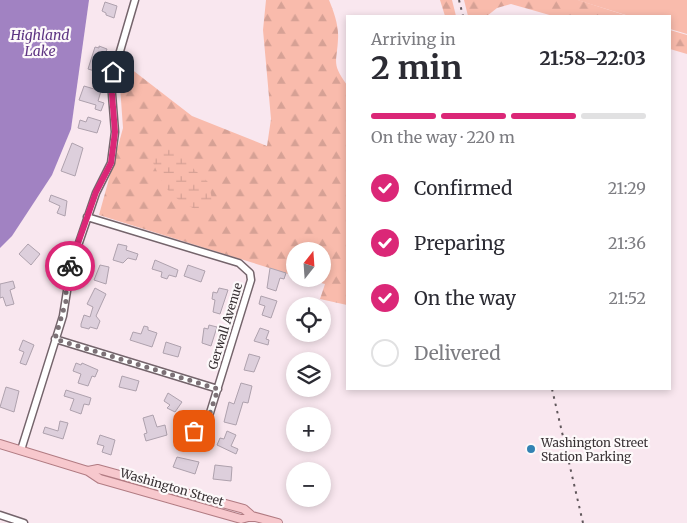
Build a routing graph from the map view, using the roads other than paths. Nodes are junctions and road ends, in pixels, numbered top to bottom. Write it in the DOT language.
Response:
graph roads {
  1 [pos="135,0"];
  2 [pos="87,217"];
  3 [pos="55,339"];
  4 [pos="218,389"];
  5 [pos="194,431"];
  6 [pos="0,444"];
  7 [pos="21,450"];
  8 [pos="0,515"];
  9 [pos="252,519"];
  10 [pos="24,523"];
  11 [pos="246,523"];
  12 [pos="278,523"];
  1 -- 2 [label="street"];
  2 -- 3 [label="street"];
  2 -- 4 [label="street, Gerwall Avenue"];
  3 -- 4 [label="street"];
  3 -- 7 [label="street"];
  4 -- 5 [label="street, Gerwall Avenue"];
  6 -- 7 [label="main road, Washington Street"];
  7 -- 9 [label="main road, Washington Street"];
  8 -- 10 [label="street"];
  9 -- 11 [label="street"];
  9 -- 12 [label="main road, Washington Street"];
}
